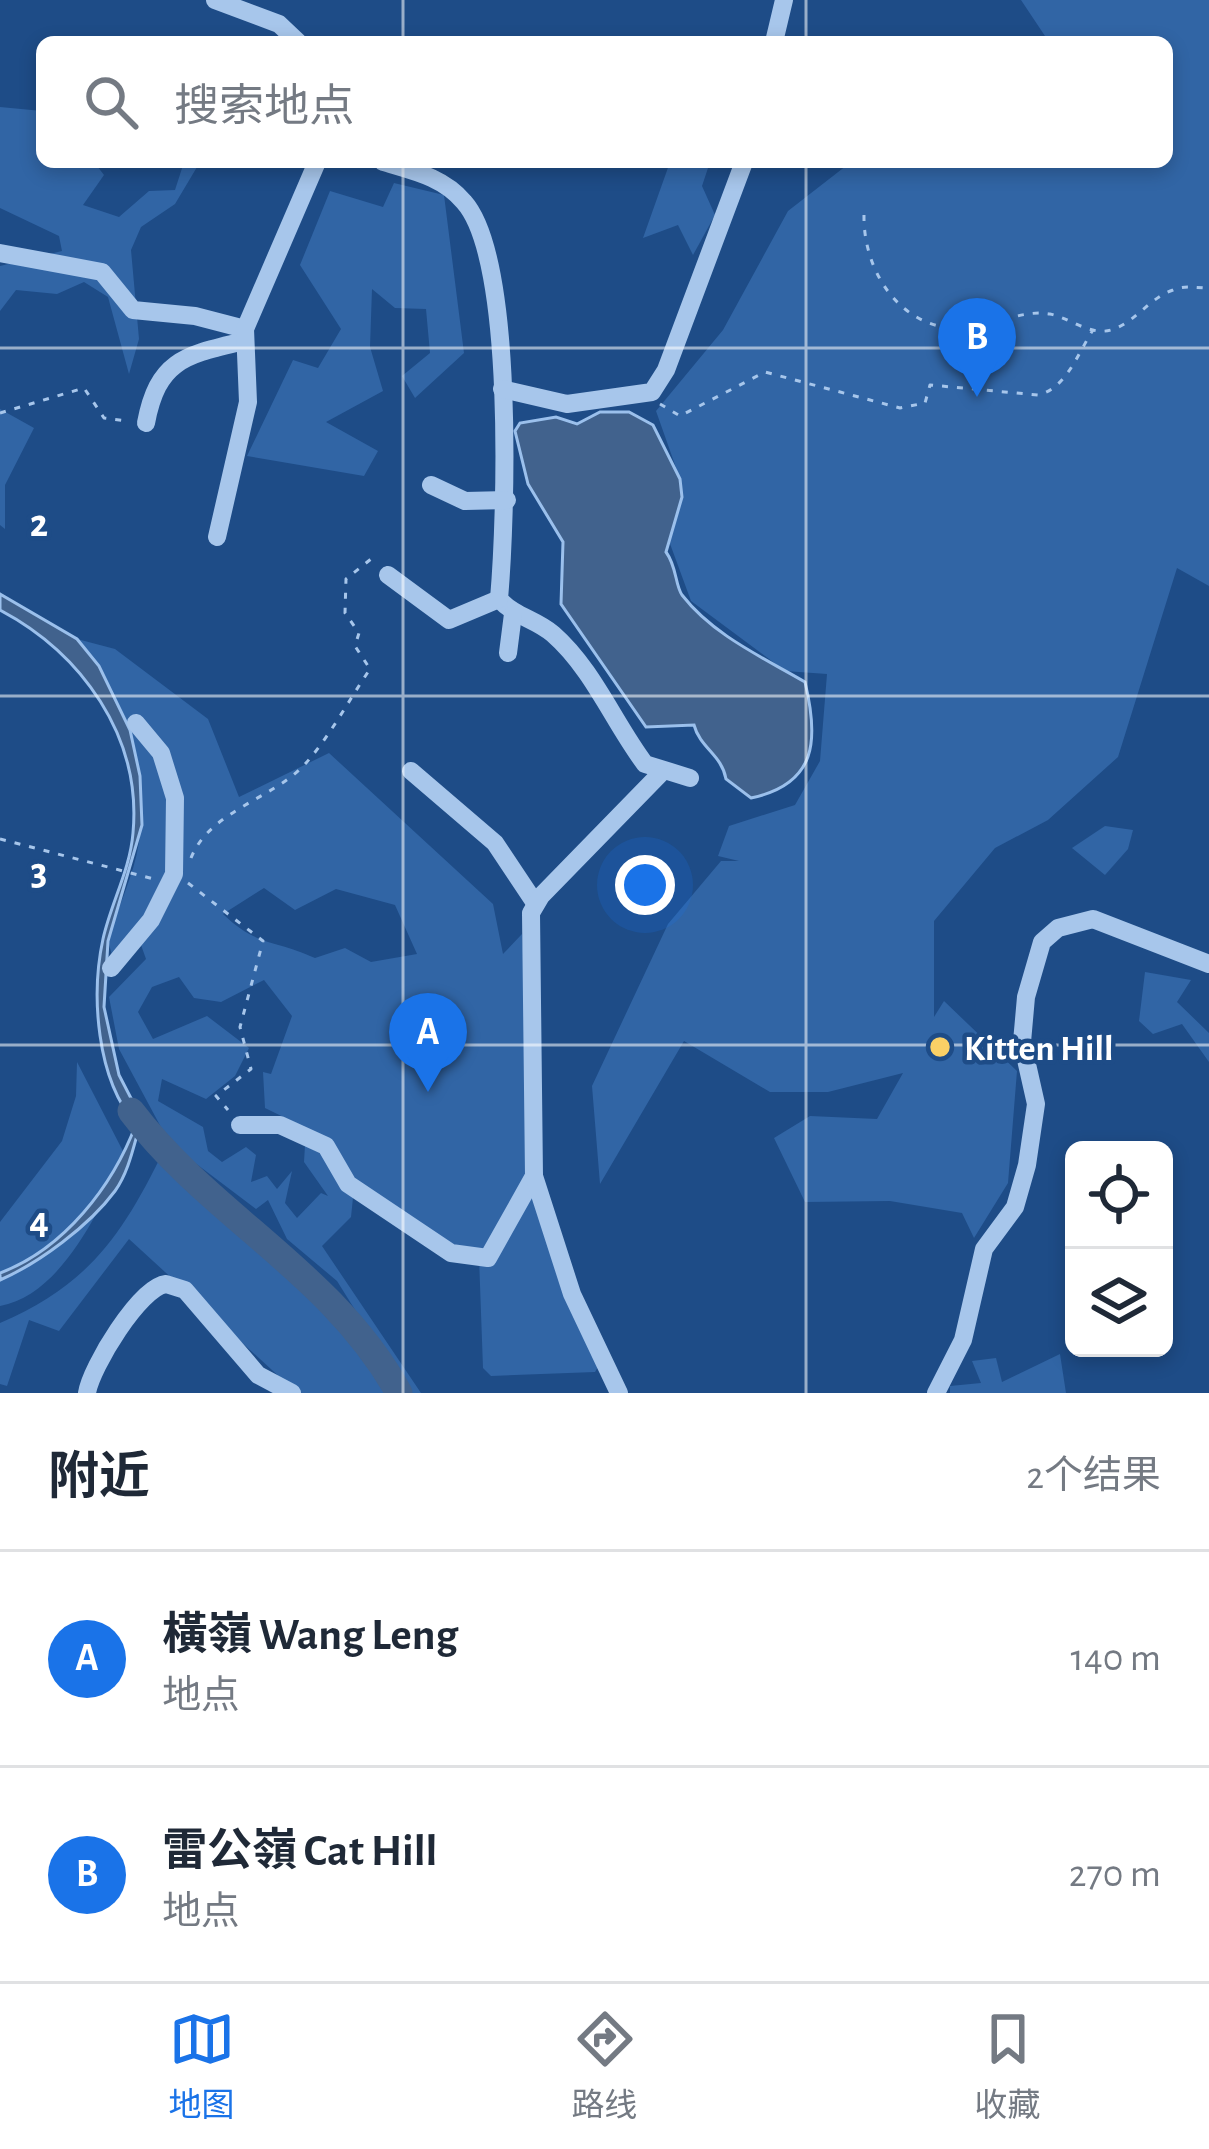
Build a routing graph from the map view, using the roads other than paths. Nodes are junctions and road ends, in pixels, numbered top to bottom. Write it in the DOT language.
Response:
graph roads {
  1 [pos="215,0"];
  2 [pos="784,0"];
  3 [pos="292,36"];
  4 [pos="775,36"];
  5 [pos="314,168"];
  6 [pos="400,168"];
  7 [pos="742,168"];
  8 [pos="0,253"];
  9 [pos="244,335"];
  10 [pos="502,389"];
  11 [pos="146,423"];
  12 [pos="431,485"];
  13 [pos="507,500"];
  14 [pos="217,537"];
  15 [pos="388,575"];
  16 [pos="506,606"];
  17 [pos="508,653"];
  18 [pos="136,723"];
  19 [pos="411,771"];
  20 [pos="662,773"];
  21 [pos="690,778"];
  22 [pos="535,903"];
  23 [pos="1209,964"];
  24 [pos="111,968"];
  25 [pos="240,1124"];
  26 [pos="535,1176"];
  27 [pos="87,1393"];
  28 [pos="292,1393"];
  29 [pos="619,1393"];
  30 [pos="936,1393"];
  1 -- 3 [label="street"];
  2 -- 4 [label="street"];
  5 -- 9 [label="street"];
  6 -- 10 [label="street"];
  7 -- 10 [label="street"];
  8 -- 9 [label="street"];
  9 -- 11 [label="street"];
  9 -- 14 [label="street"];
  10 -- 13 [label="street"];
  12 -- 13 [label="street"];
  13 -- 16 [label="street"];
  15 -- 16 [label="street"];
  16 -- 17 [label="street"];
  16 -- 20 [label="street"];
  18 -- 24 [label="street"];
  19 -- 22 [label="street"];
  20 -- 21 [label="street"];
  20 -- 22 [label="street"];
  22 -- 26 [label="street"];
  23 -- 30 [label="street"];
  25 -- 26 [label="street"];
  26 -- 29 [label="street"];
  27 -- 28 [label="street"];
}
